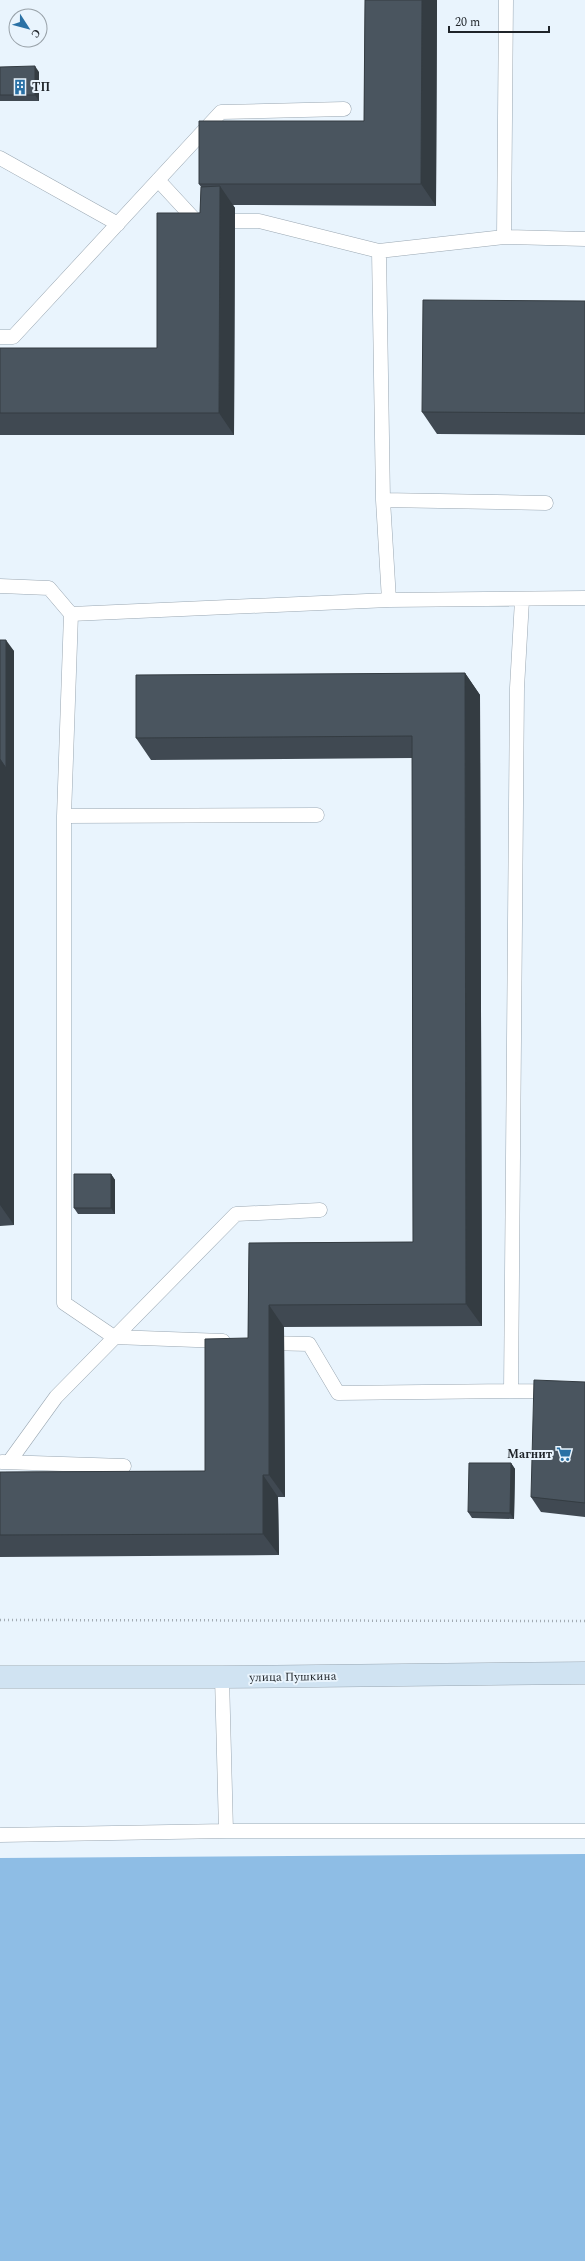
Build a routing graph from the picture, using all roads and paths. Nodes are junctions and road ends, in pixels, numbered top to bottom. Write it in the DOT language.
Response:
graph roads {
  1 [pos="506,0"];
  2 [pos="344,109"];
  3 [pos="0,158"];
  4 [pos="158,180"];
  5 [pos="216,221"];
  6 [pos="235,221"];
  7 [pos="118,224"];
  8 [pos="504,238"];
  9 [pos="585,239"];
  10 [pos="379,252"];
  11 [pos="0,337"];
  12 [pos="383,500"];
  13 [pos="546,503"];
  14 [pos="0,586"];
  15 [pos="585,598"];
  16 [pos="389,600"];
  17 [pos="522,600"];
  18 [pos="71,614"];
  19 [pos="317,815"];
  20 [pos="64,816"];
  21 [pos="320,1210"];
  22 [pos="114,1337"];
  23 [pos="240,1342"];
  24 [pos="256,1342"];
  25 [pos="511,1391"];
  26 [pos="585,1392"];
  27 [pos="4,1462"];
  28 [pos="124,1466"];
  29 [pos="0,1620"];
  30 [pos="585,1621"];
  31 [pos="585,1673"];
  32 [pos="0,1677"];
  33 [pos="222,1678"];
  34 [pos="226,1831"];
  35 [pos="585,1831"];
  36 [pos="0,1835"];
  1 -- 8 [label="lane"];
  2 -- 4 [label="lane"];
  3 -- 7 [label="lane"];
  4 -- 5 [label="lane"];
  4 -- 7 [label="lane"];
  6 -- 10 [label="lane"];
  7 -- 11 [label="lane"];
  8 -- 9 [label="lane"];
  8 -- 10 [label="lane"];
  10 -- 12 [label="lane"];
  12 -- 13 [label="lane"];
  12 -- 16 [label="lane"];
  14 -- 18 [label="lane"];
  15 -- 17 [label="lane"];
  16 -- 17 [label="lane"];
  16 -- 18 [label="lane"];
  17 -- 25 [label="lane"];
  18 -- 20 [label="lane"];
  19 -- 20 [label="lane"];
  20 -- 22 [label="lane"];
  21 -- 22 [label="lane"];
  22 -- 23 [label="lane"];
  22 -- 27 [label="lane"];
  24 -- 25 [label="lane"];
  25 -- 26 [label="lane"];
  27 -- 28 [label="lane"];
  29 -- 30 [label="path"];
  31 -- 33 [label="street, улица Пушкина"];
  32 -- 33 [label="street, улица Пушкина"];
  33 -- 34 [label="lane"];
  34 -- 35 [label="lane"];
  34 -- 36 [label="lane"];
}
